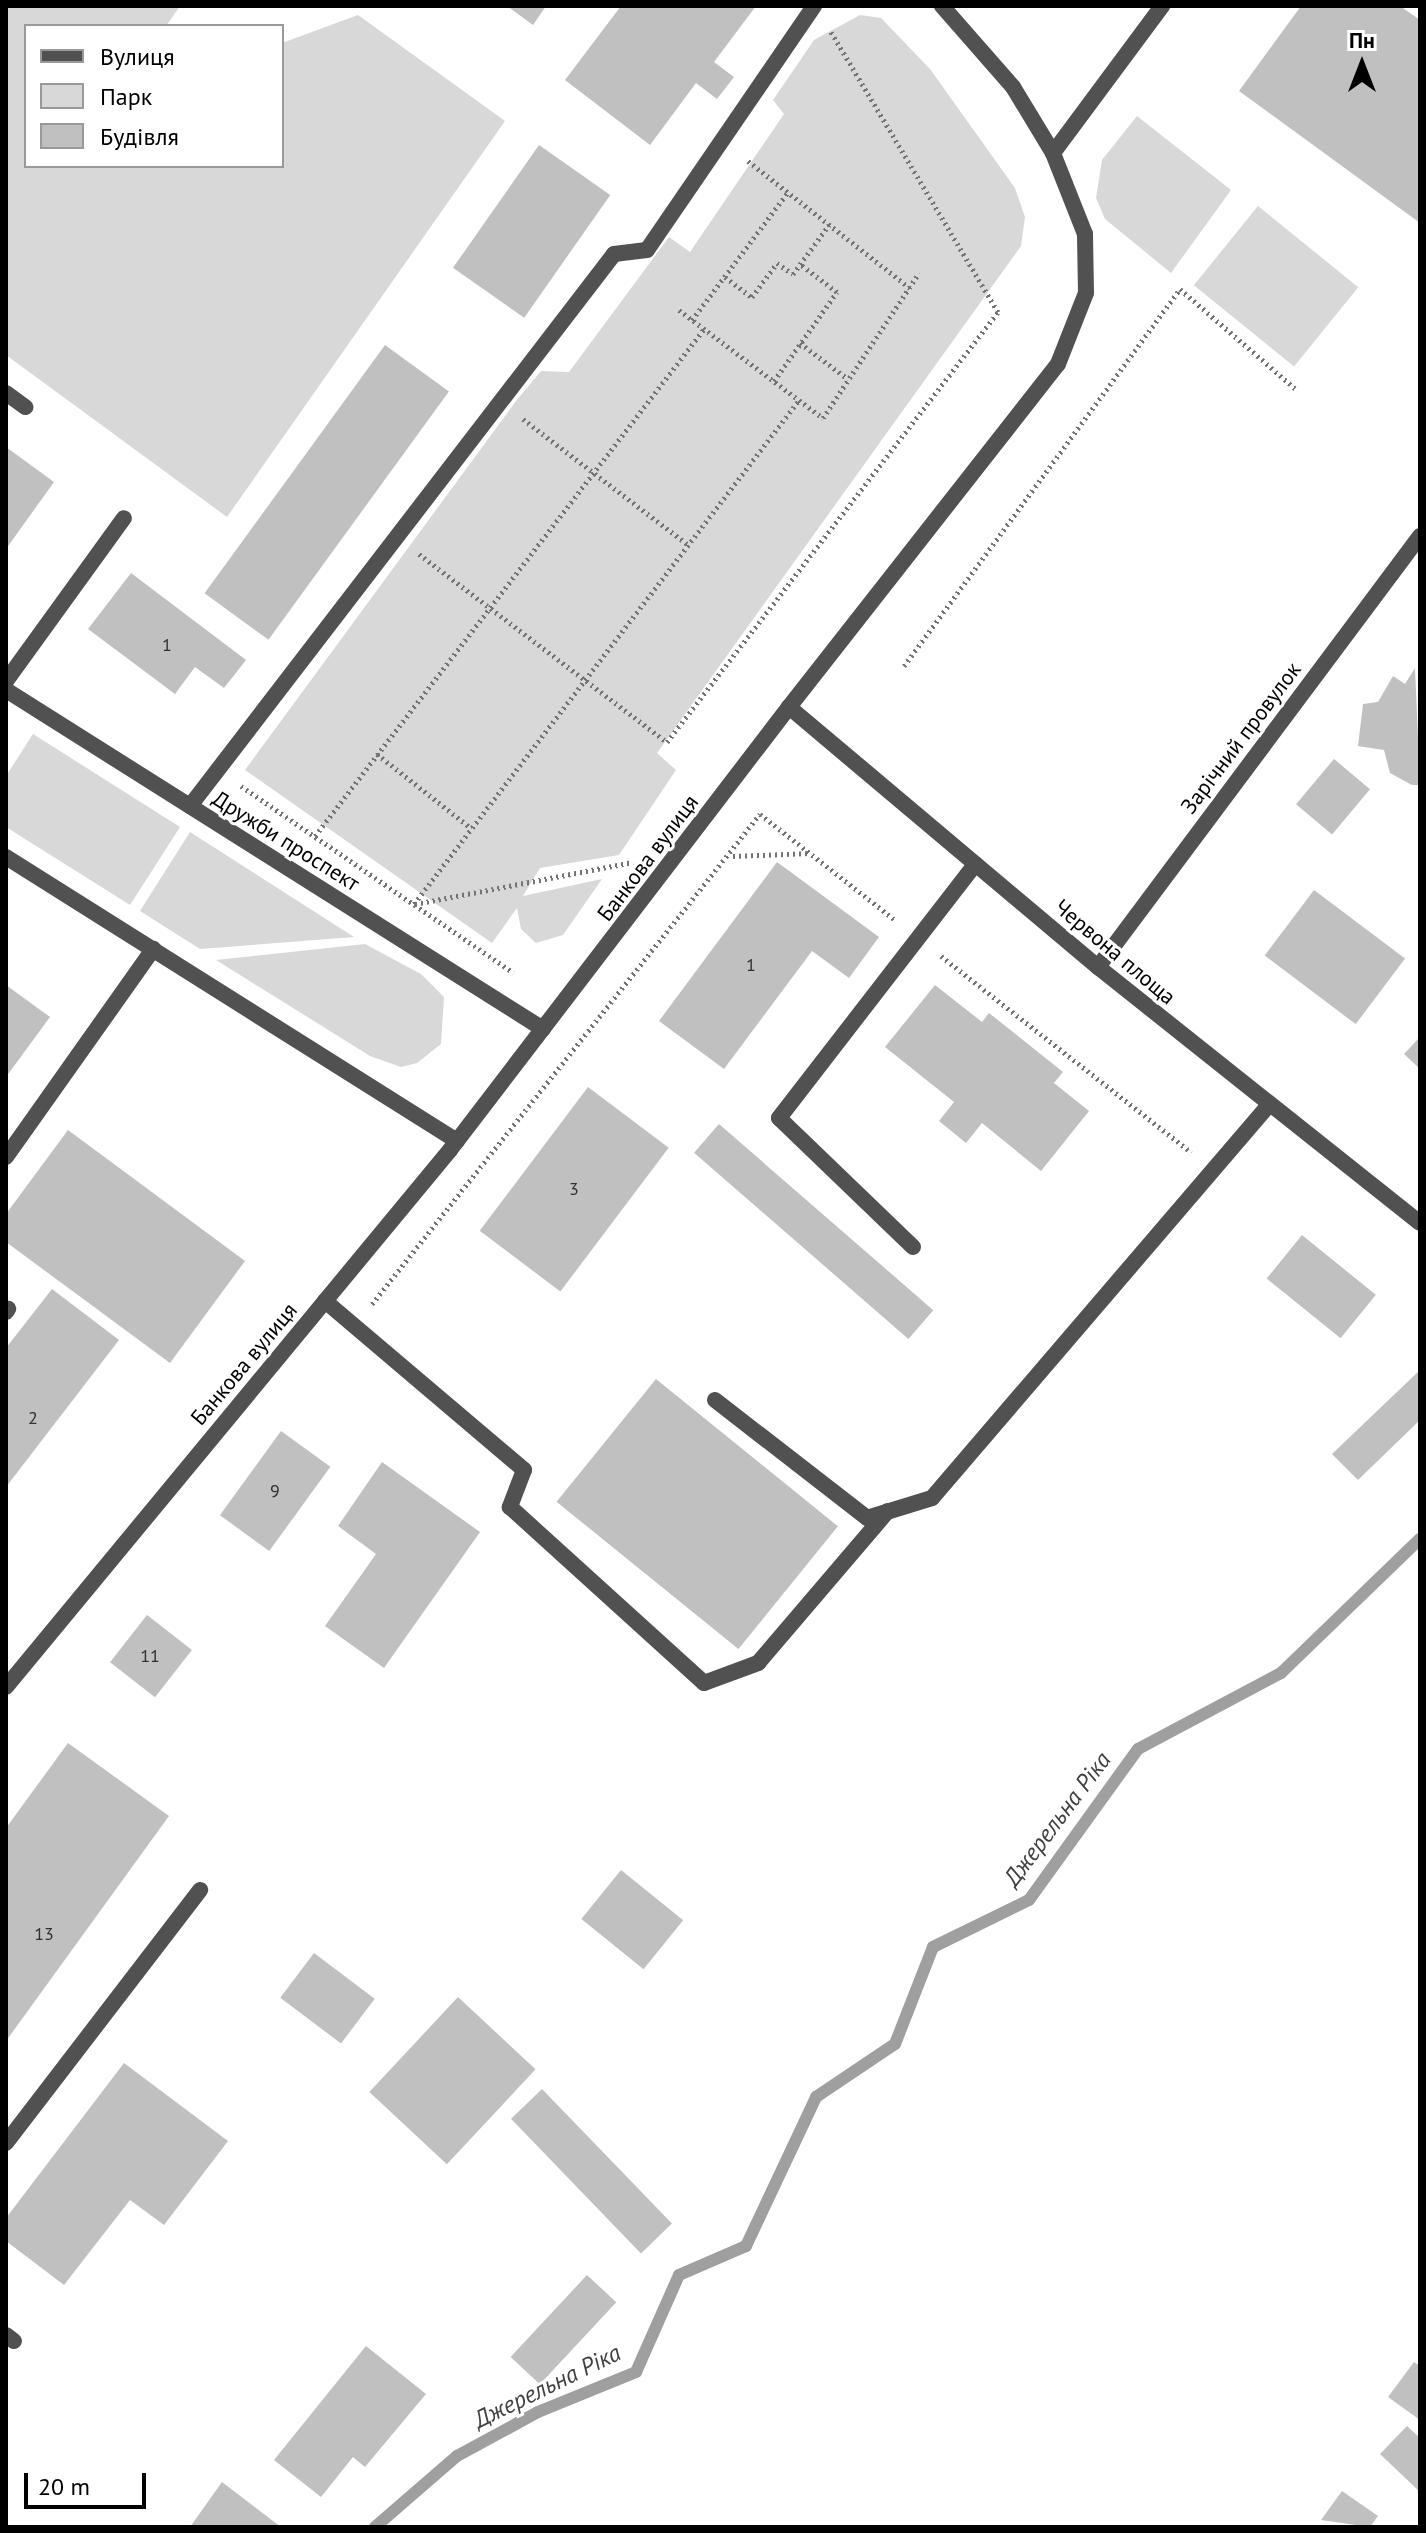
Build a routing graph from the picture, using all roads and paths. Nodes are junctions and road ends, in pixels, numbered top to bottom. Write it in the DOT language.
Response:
graph roads {
  1 [pos="942,6"];
  2 [pos="1162,6"];
  3 [pos="819,13"];
  4 [pos="1053,153"];
  5 [pos="748,161"];
  6 [pos="788,192"];
  7 [pos="829,225"];
  8 [pos="800,264"];
  9 [pos="919,273"];
  10 [pos="725,277"];
  11 [pos="910,288"];
  12 [pos="679,310"];
  13 [pos="692,320"];
  14 [pos="704,329"];
  15 [pos="800,343"];
  16 [pos="848,379"];
  17 [pos="774,381"];
  18 [pos="1297,390"];
  19 [pos="6,393"];
  20 [pos="799,400"];
  21 [pos="500,402"];
  22 [pos="25,407"];
  23 [pos="593,472"];
  24 [pos="124,518"];
  25 [pos="396,536"];
  26 [pos="1420,536"];
  27 [pos="687,544"];
  28 [pos="487,606"];
  29 [pos="904,666"];
  30 [pos="583,678"];
  31 [pos="6,681"];
  32 [pos="6,690"];
  33 [pos="789,707"];
  34 [pos="377,754"];
  35 [pos="217,769"];
  36 [pos="190,806"];
  37 [pos="471,828"];
  38 [pos="315,836"];
  39 [pos="810,853"];
  40 [pos="732,856"];
  41 [pos="6,857"];
  42 [pos="634,862"];
  43 [pos="975,864"];
  44 [pos="414,904"];
  45 [pos="921,941"];
  46 [pos="153,949"];
  47 [pos="1098,967"];
  48 [pos="561,1005"];
  49 [pos="543,1029"];
  50 [pos="1268,1106"];
  51 [pos="457,1141"];
  52 [pos="6,1157"];
  53 [pos="1213,1170"];
  54 [pos="1420,1223"];
  55 [pos="913,1247"];
  56 [pos="325,1301"];
  57 [pos="354,1326"];
  58 [pos="715,1400"];
  59 [pos="888,1511"];
  60 [pos="6,1687"];
  61 [pos="200,1890"];
  62 [pos="6,2143"];
  1 -- 4 [label="street, Банкова вулиця"];
  2 -- 4 [label="street"];
  3 -- 21 [label="street"];
  3 -- 30 [label="path"];
  4 -- 33 [label="street, Банкова вулиця"];
  5 -- 6 [label="path"];
  6 -- 7 [label="path"];
  6 -- 10 [label="path"];
  7 -- 8 [label="path"];
  7 -- 11 [label="path"];
  8 -- 10 [label="path"];
  8 -- 15 [label="path"];
  9 -- 11 [label="path"];
  10 -- 13 [label="path"];
  11 -- 16 [label="path"];
  12 -- 13 [label="path"];
  13 -- 14 [label="path"];
  14 -- 17 [label="path"];
  14 -- 23 [label="path"];
  15 -- 16 [label="path"];
  15 -- 17 [label="path"];
  16 -- 20 [label="path"];
  17 -- 20 [label="path"];
  18 -- 29 [label="path"];
  19 -- 22 [label="street"];
  20 -- 27 [label="path"];
  21 -- 23 [label="path"];
  21 -- 25 [label="street"];
  23 -- 27 [label="path"];
  23 -- 28 [label="path"];
  24 -- 31 [label="street"];
  25 -- 28 [label="path"];
  25 -- 35 [label="street"];
  26 -- 47 [label="street, Зарічний провулок"];
  27 -- 30 [label="path"];
  28 -- 30 [label="path"];
  28 -- 34 [label="path"];
  30 -- 37 [label="path"];
  32 -- 36 [label="street, Дружби проспект"];
  33 -- 43 [label="street, Червона площа"];
  33 -- 48 [label="street, Банкова вулиця"];
  34 -- 37 [label="path"];
  34 -- 38 [label="path"];
  35 -- 36 [label="street"];
  35 -- 38 [label="path"];
  36 -- 49 [label="street, Дружби проспект"];
  37 -- 44 [label="path"];
  38 -- 44 [label="path"];
  39 -- 40 [label="path"];
  39 -- 40 [label="path"];
  39 -- 45 [label="path"];
  40 -- 57 [label="path"];
  41 -- 46 [label="street"];
  42 -- 44 [label="path"];
  43 -- 45 [label="street"];
  43 -- 47 [label="street, Червона площа"];
  44 -- 48 [label="path"];
  45 -- 53 [label="path"];
  45 -- 55 [label="street"];
  46 -- 51 [label="street"];
  46 -- 52 [label="street"];
  47 -- 50 [label="street, Червона площа"];
  48 -- 49 [label="street, Банкова вулиця"];
  49 -- 51 [label="street, Банкова вулиця"];
  50 -- 53 [label="street"];
  50 -- 54 [label="street, Червона площа"];
  51 -- 56 [label="street, Банкова вулиця"];
  53 -- 59 [label="street"];
  56 -- 57 [label="street"];
  56 -- 60 [label="street, Банкова вулиця"];
  57 -- 59 [label="street"];
  58 -- 59 [label="street"];
  61 -- 62 [label="street"];
}
